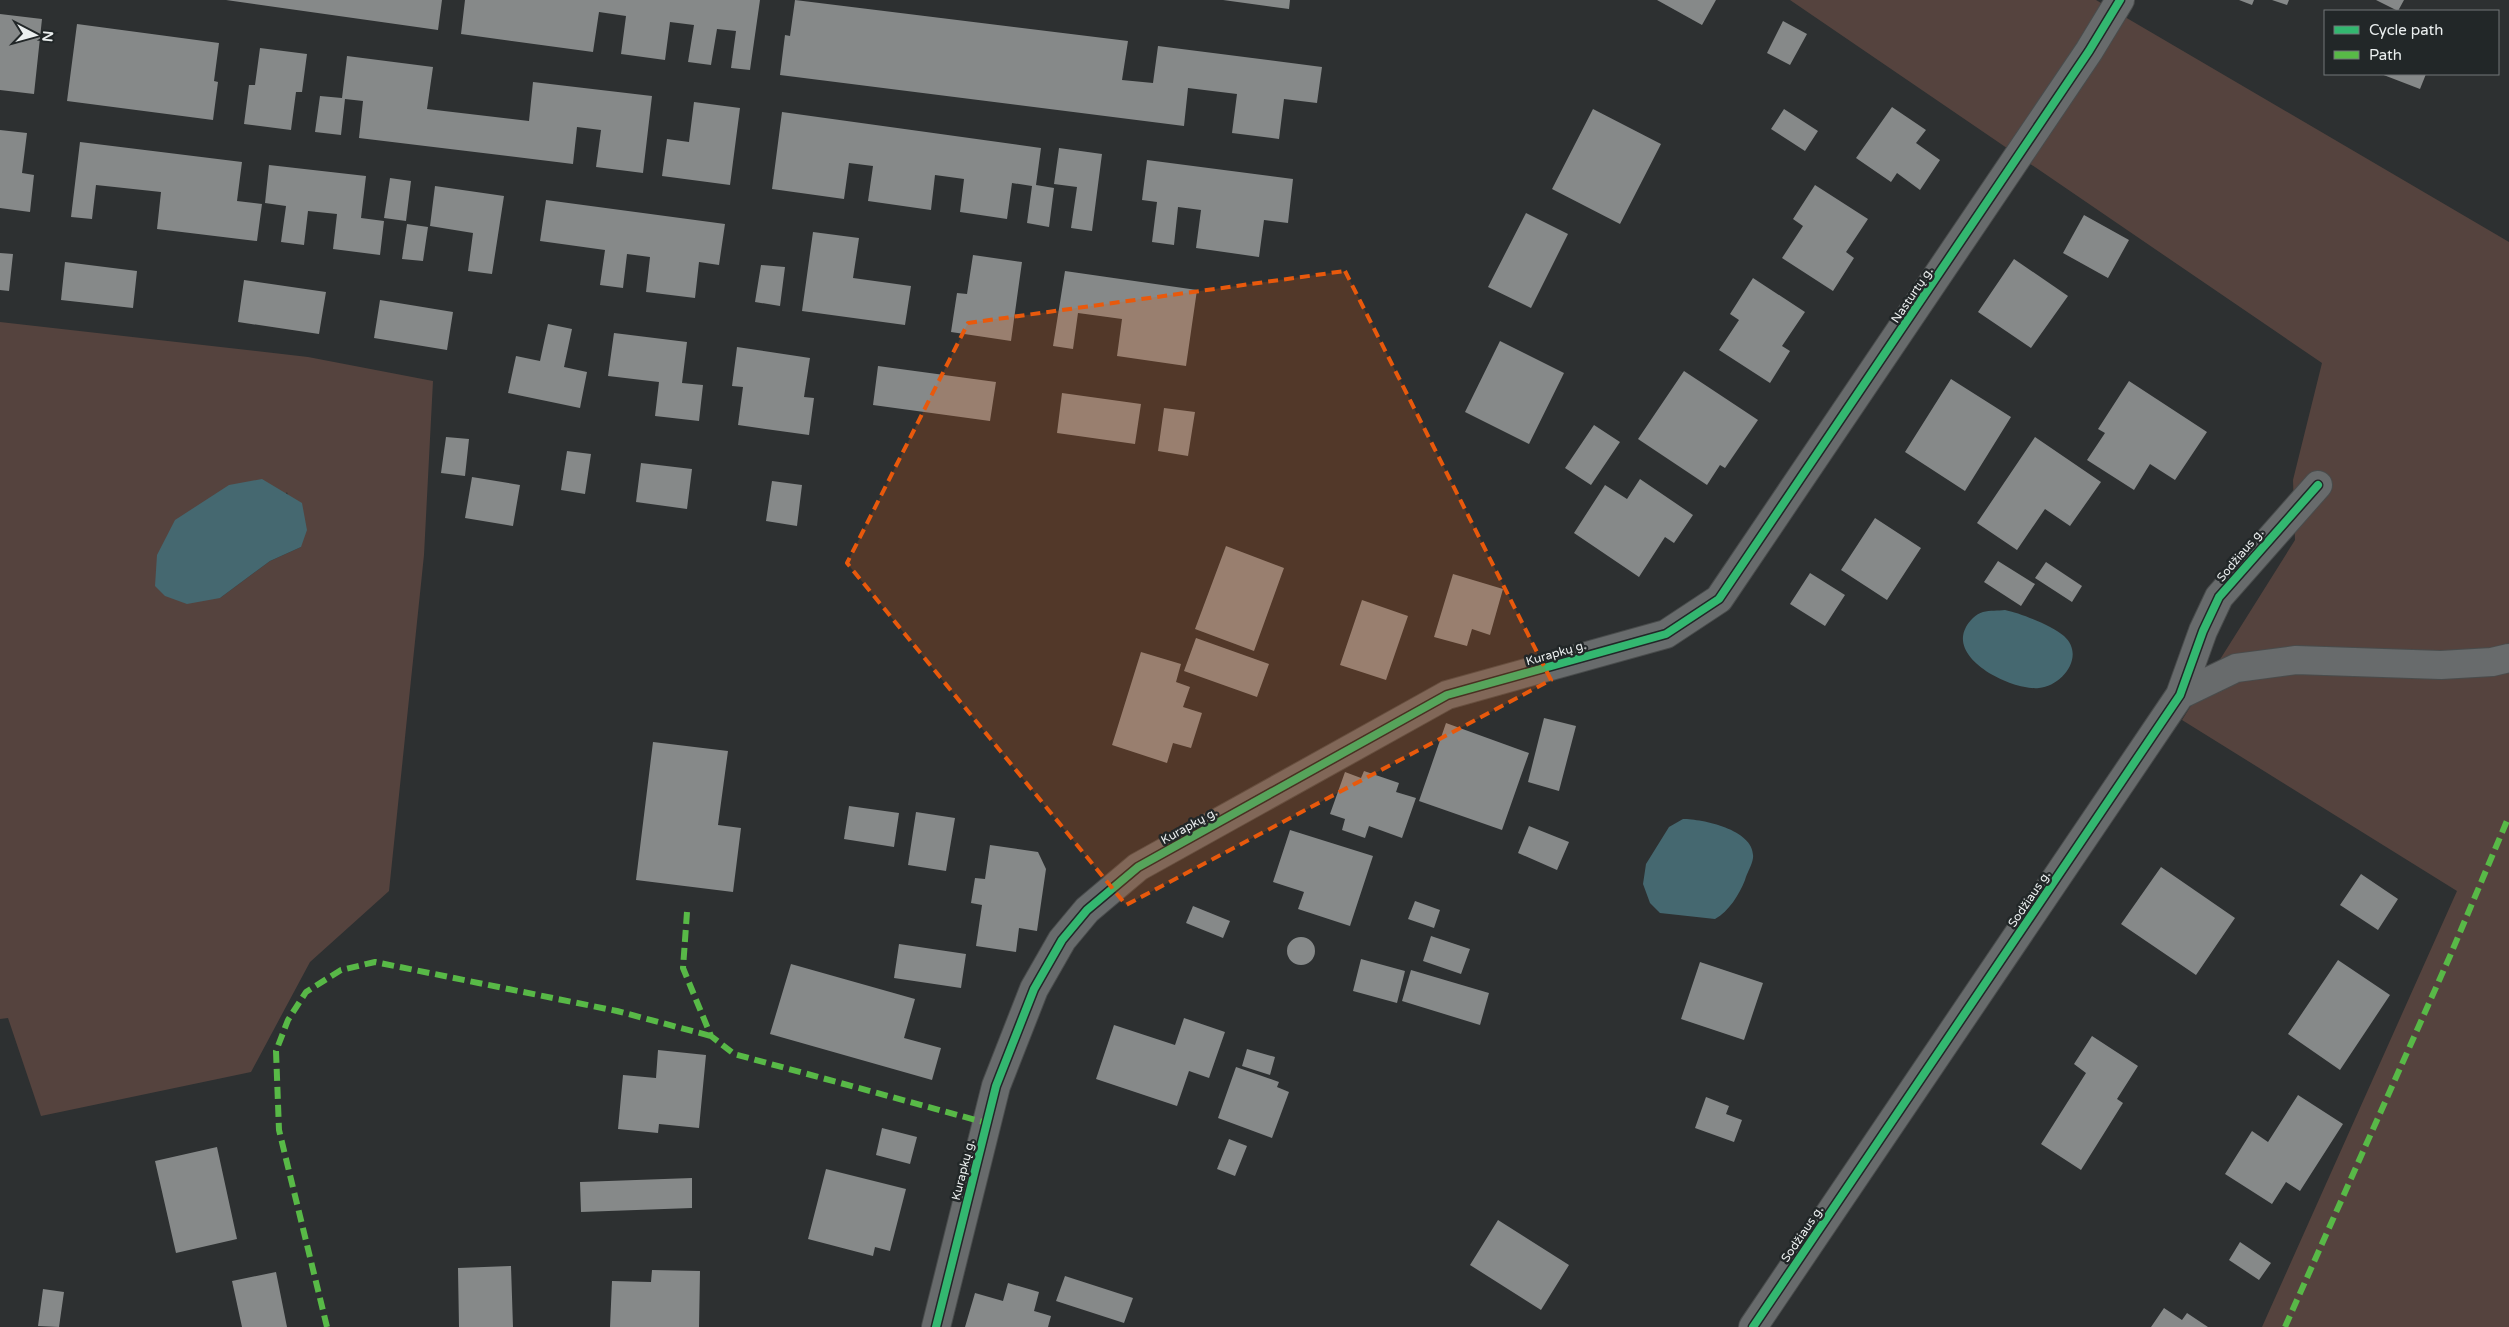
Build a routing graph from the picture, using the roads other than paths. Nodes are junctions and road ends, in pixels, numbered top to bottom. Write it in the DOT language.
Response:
graph roads {
  1 [pos="2120,0"];
  2 [pos="2318,485"];
  3 [pos="1719,599"];
  4 [pos="2509,658"];
  5 [pos="2180,695"];
  6 [pos="936,1327"];
  7 [pos="1753,1327"];
  1 -- 3 [label="street, Nasturtų g."];
  2 -- 5 [label="street, Sodžiaus g."];
  3 -- 6 [label="street, Kurapkų g."];
  4 -- 5 [label="street"];
  5 -- 7 [label="street, Sodžiaus g."];
}
